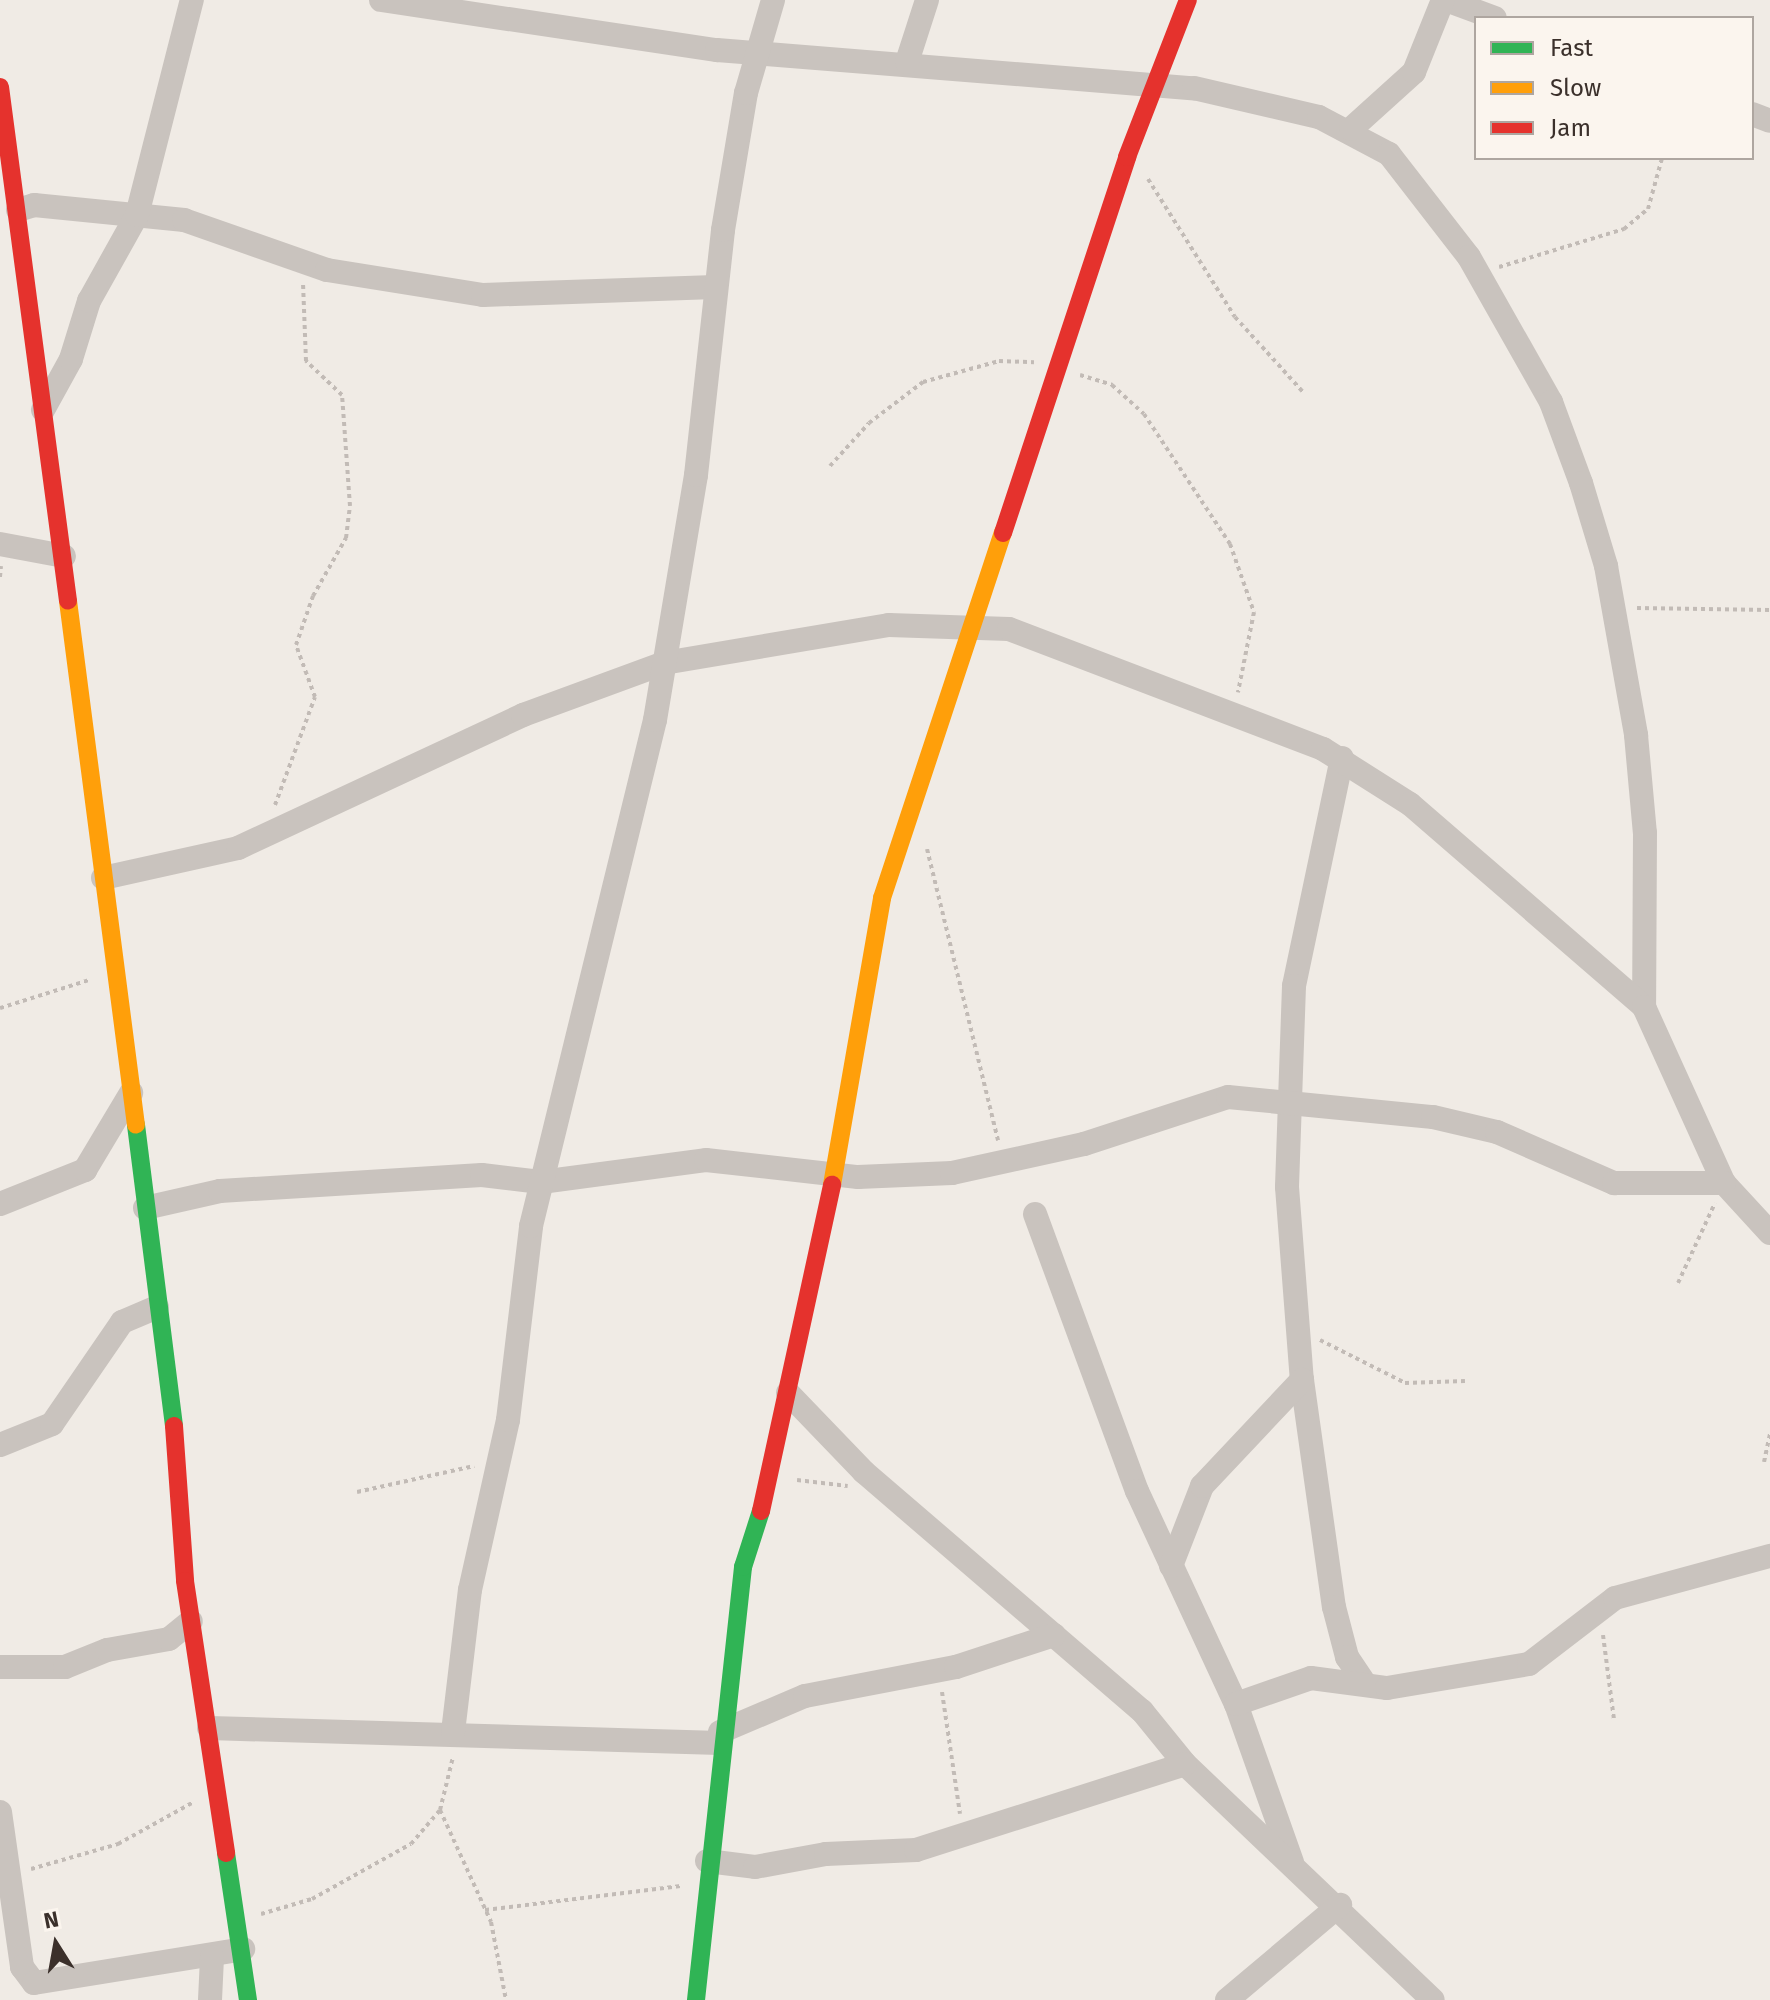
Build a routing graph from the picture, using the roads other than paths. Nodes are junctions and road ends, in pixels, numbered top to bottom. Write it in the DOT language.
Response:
graph roads {
  1 [pos="192,0"];
  2 [pos="381,0"];
  3 [pos="773,0"];
  4 [pos="927,0"];
  5 [pos="1188,0"];
  6 [pos="1444,0"];
  7 [pos="455,5"];
  8 [pos="1489,16"];
  9 [pos="759,51"];
  10 [pos="907,62"];
  11 [pos="0,87"];
  12 [pos="1151,88"];
  13 [pos="1351,129"];
  14 [pos="18,210"];
  15 [pos="137,215"];
  16 [pos="715,287"];
  17 [pos="43,410"];
  18 [pos="0,544"];
  19 [pos="64,556"];
  20 [pos="973,625"];
  21 [pos="664,663"];
  22 [pos="1342,758"];
  23 [pos="103,878"];
  24 [pos="1644,1007"];
  25 [pos="131,1093"];
  26 [pos="1287,1098"];
  27 [pos="835,1171"];
  28 [pos="541,1182"];
  29 [pos="1724,1183"];
  30 [pos="0,1204"];
  31 [pos="145,1208"];
  32 [pos="1035,1214"];
  33 [pos="1770,1233"];
  34 [pos="157,1307"];
  35 [pos="1302,1380"];
  36 [pos="788,1393"];
  37 [pos="0,1445"];
  38 [pos="1770,1556"];
  39 [pos="1171,1566"];
  40 [pos="191,1621"];
  41 [pos="1054,1635"];
  42 [pos="0,1667"];
  43 [pos="1364,1682"];
  44 [pos="1236,1704"];
  45 [pos="209,1728"];
  46 [pos="453,1732"];
  47 [pos="720,1737"];
  48 [pos="1185,1764"];
  49 [pos="0,1812"];
  50 [pos="1294,1869"];
  51 [pos="706,1872"];
  52 [pos="1340,1905"];
  53 [pos="243,1949"];
  54 [pos="212,1957"];
  55 [pos="36,1992"];
  56 [pos="210,2000"];
  57 [pos="248,2000"];
  58 [pos="696,2000"];
  59 [pos="1227,2000"];
  60 [pos="1433,2000"];
  1 -- 15 [label="street"];
  2 -- 7 [label="street"];
  3 -- 9 [label="street"];
  4 -- 10 [label="street"];
  5 -- 12 [label="street"];
  6 -- 8 [label="street"];
  6 -- 13 [label="street"];
  7 -- 9 [label="street"];
  9 -- 10 [label="street"];
  9 -- 16 [label="street"];
  10 -- 12 [label="street"];
  11 -- 14 [label="street"];
  12 -- 13 [label="street"];
  12 -- 20 [label="street"];
  13 -- 24 [label="street"];
  14 -- 15 [label="street"];
  14 -- 17 [label="street"];
  15 -- 16 [label="street"];
  15 -- 17 [label="street"];
  16 -- 21 [label="street"];
  17 -- 19 [label="street"];
  18 -- 19 [label="street"];
  19 -- 23 [label="street"];
  20 -- 21 [label="street"];
  20 -- 22 [label="street"];
  20 -- 27 [label="street"];
  21 -- 23 [label="street"];
  21 -- 28 [label="street"];
  22 -- 24 [label="street"];
  22 -- 26 [label="street"];
  23 -- 25 [label="street"];
  24 -- 29 [label="street"];
  25 -- 30 [label="street"];
  25 -- 31 [label="street"];
  26 -- 27 [label="street"];
  26 -- 29 [label="street"];
  26 -- 35 [label="street"];
  27 -- 28 [label="street"];
  27 -- 36 [label="street"];
  28 -- 31 [label="street"];
  28 -- 46 [label="street"];
  29 -- 33 [label="street"];
  31 -- 34 [label="street"];
  32 -- 39 [label="street"];
  34 -- 37 [label="street"];
  34 -- 40 [label="street"];
  35 -- 39 [label="street"];
  35 -- 43 [label="street"];
  36 -- 41 [label="street"];
  36 -- 47 [label="street"];
  38 -- 43 [label="street"];
  39 -- 44 [label="street"];
  40 -- 42 [label="street"];
  40 -- 45 [label="street"];
  41 -- 47 [label="street"];
  41 -- 48 [label="street"];
  43 -- 44 [label="street"];
  44 -- 50 [label="street"];
  45 -- 46 [label="street"];
  45 -- 53 [label="street"];
  46 -- 47 [label="street"];
  47 -- 51 [label="street"];
  48 -- 50 [label="street"];
  48 -- 51 [label="street"];
  49 -- 55 [label="street"];
  50 -- 52 [label="street"];
  51 -- 58 [label="street"];
  52 -- 59 [label="street"];
  52 -- 60 [label="street"];
  53 -- 54 [label="street"];
  53 -- 57 [label="street"];
  54 -- 55 [label="street"];
  54 -- 56 [label="street"];
}
